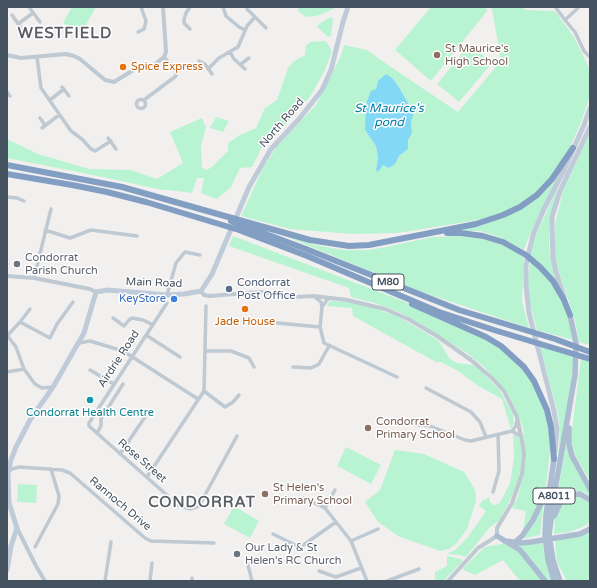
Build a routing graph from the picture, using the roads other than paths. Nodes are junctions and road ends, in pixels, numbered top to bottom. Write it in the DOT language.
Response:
graph roads {
  1 [pos="29,7"];
  2 [pos="141,7"];
  3 [pos="163,7"];
  4 [pos="190,7"];
  5 [pos="224,7"];
  6 [pos="348,7"];
  7 [pos="579,7"];
  8 [pos="556,8"];
  9 [pos="247,9"];
  10 [pos="34,13"];
  11 [pos="12,15"];
  12 [pos="255,17"];
  13 [pos="565,20"];
  14 [pos="40,22"];
  15 [pos="18,24"];
  16 [pos="21,28"];
  17 [pos="266,28"];
  18 [pos="190,29"];
  19 [pos="245,30"];
  20 [pos="138,32"];
  21 [pos="230,52"];
  22 [pos="7,55"];
  23 [pos="37,57"];
  24 [pos="164,57"];
  25 [pos="248,58"];
  26 [pos="590,58"];
  27 [pos="199,61"];
  28 [pos="241,64"];
  29 [pos="208,69"];
  30 [pos="245,69"];
  31 [pos="212,74"];
  32 [pos="7,92"];
  33 [pos="10,96"];
  34 [pos="69,96"];
  35 [pos="50,100"];
  36 [pos="144,100"];
  37 [pos="590,108"];
  38 [pos="59,115"];
  39 [pos="40,118"];
  40 [pos="590,127"];
  41 [pos="116,148"];
  42 [pos="573,148"];
  43 [pos="7,165"];
  44 [pos="7,174"];
  45 [pos="7,197"];
  46 [pos="24,201"];
  47 [pos="188,206"];
  48 [pos="51,209"];
  49 [pos="45,230"];
  50 [pos="434,233"];
  51 [pos="138,236"];
  52 [pos="200,255"];
  53 [pos="7,276"];
  54 [pos="34,278"];
  55 [pos="377,286"];
  56 [pos="201,291"];
  57 [pos="96,292"];
  58 [pos="167,295"];
  59 [pos="314,296"];
  60 [pos="330,298"];
  61 [pos="73,302"];
  62 [pos="166,303"];
  63 [pos="206,306"];
  64 [pos="322,307"];
  65 [pos="30,308"];
  66 [pos="570,315"];
  67 [pos="113,318"];
  68 [pos="20,322"];
  69 [pos="267,322"];
  70 [pos="153,325"];
  71 [pos="320,327"];
  72 [pos="84,333"];
  73 [pos="7,335"];
  74 [pos="146,335"];
  75 [pos="554,339"];
  76 [pos="90,341"];
  77 [pos="79,343"];
  78 [pos="329,346"];
  79 [pos="590,349"];
  80 [pos="205,351"];
  81 [pos="590,352"];
  82 [pos="132,357"];
  83 [pos="180,357"];
  84 [pos="590,359"];
  85 [pos="254,367"];
  86 [pos="293,367"];
  87 [pos="24,369"];
  88 [pos="90,370"];
  89 [pos="7,372"];
  90 [pos="397,377"];
  91 [pos="114,384"];
  92 [pos="123,384"];
  93 [pos="53,387"];
  94 [pos="42,388"];
  95 [pos="426,388"];
  96 [pos="204,391"];
  97 [pos="239,395"];
  98 [pos="572,396"];
  99 [pos="46,398"];
  100 [pos="198,400"];
  101 [pos="147,414"];
  102 [pos="517,417"];
  103 [pos="402,423"];
  104 [pos="89,426"];
  105 [pos="512,431"];
  106 [pos="97,433"];
  107 [pos="498,434"];
  108 [pos="237,436"];
  109 [pos="486,437"];
  110 [pos="522,437"];
  111 [pos="120,454"];
  112 [pos="554,459"];
  113 [pos="10,460"];
  114 [pos="19,467"];
  115 [pos="51,469"];
  116 [pos="8,473"];
  117 [pos="146,477"];
  118 [pos="551,481"];
  119 [pos="335,490"];
  120 [pos="590,490"];
  121 [pos="493,492"];
  122 [pos="304,498"];
  123 [pos="590,500"];
  124 [pos="325,508"];
  125 [pos="336,522"];
  126 [pos="590,524"];
  127 [pos="17,528"];
  128 [pos="590,529"];
  129 [pos="378,530"];
  130 [pos="273,534"];
  131 [pos="573,534"];
  132 [pos="549,535"];
  133 [pos="496,536"];
  134 [pos="14,537"];
  135 [pos="22,538"];
  136 [pos="351,541"];
  137 [pos="505,541"];
  138 [pos="111,542"];
  139 [pos="515,542"];
  140 [pos="214,543"];
  141 [pos="35,547"];
  142 [pos="247,560"];
  143 [pos="152,563"];
  144 [pos="361,568"];
  145 [pos="419,569"];
  146 [pos="7,570"];
  147 [pos="319,571"];
  148 [pos="45,581"];
  149 [pos="105,581"];
  150 [pos="150,581"];
  151 [pos="252,581"];
  152 [pos="367,581"];
  153 [pos="387,581"];
  154 [pos="448,581"];
  155 [pos="545,581"];
  156 [pos="554,581"];
  157 [pos="560,581"];
  1 -- 10 [label="street"];
  2 -- 20 [label="street"];
  3 -- 24 [label="street"];
  4 -- 18 [label="street"];
  5 -- 19 [label="street"];
  6 -- 56 [label="main road, North Road"];
  7 -- 13 [label="street"];
  8 -- 13 [label="street"];
  9 -- 12 [label="street"];
  10 -- 14 [label="street"];
  10 -- 15 [label="street"];
  11 -- 15 [label="street"];
  12 -- 17 [label="street"];
  12 -- 19 [label="street"];
  13 -- 26 [label="street"];
  15 -- 16 [label="street"];
  19 -- 21 [label="street"];
  21 -- 28 [label="street"];
  21 -- 29 [label="street"];
  22 -- 23 [label="street"];
  23 -- 24 [label="street"];
  23 -- 35 [label="street"];
  24 -- 36 [label="street"];
  25 -- 28 [label="street"];
  27 -- 29 [label="street"];
  28 -- 30 [label="street"];
  29 -- 31 [label="street"];
  32 -- 33 [label="street"];
  34 -- 35 [label="street"];
  35 -- 38 [label="street"];
  37 -- 42 [label="main road"];
  38 -- 39 [label="street"];
  38 -- 41 [label="street"];
  40 -- 66 [label="main road"];
  42 -- 50 [label="highway, M80"];
  42 -- 112 [label="main road"];
  43 -- 47 [label="highway, M80"];
  44 -- 55 [label="highway, M80"];
  45 -- 46 [label="street"];
  47 -- 50 [label="highway, M80"];
  47 -- 75 [label="highway, M80"];
  48 -- 49 [label="street"];
  49 -- 51 [label="street"];
  49 -- 54 [label="street"];
  50 -- 66 [label="highway, M80"];
  52 -- 58 [label="street"];
  53 -- 54 [label="street, Main Road"];
  54 -- 57 [label="street, Main Road"];
  55 -- 84 [label="highway, M80"];
  55 -- 112 [label="highway, M80"];
  56 -- 58 [label="main road, Main Road"];
  56 -- 59 [label="street, Main Road"];
  57 -- 58 [label="main road, Main Road"];
  57 -- 72 [label="main road"];
  59 -- 60 [label="street, Main Road"];
  59 -- 64 [label="street"];
  60 -- 64 [label="street"];
  60 -- 102 [label="street, Main Road"];
  61 -- 68 [label="street"];
  62 -- 70 [label="street, Airdrie Road"];
  63 -- 80 [label="street"];
  64 -- 71 [label="street"];
  65 -- 68 [label="street"];
  66 -- 98 [label="main road, A8011"];
  67 -- 70 [label="street"];
  68 -- 73 [label="street"];
  69 -- 71 [label="street"];
  70 -- 74 [label="street, Airdrie Road"];
  71 -- 78 [label="street"];
  72 -- 76 [label="street"];
  72 -- 77 [label="main road"];
  73 -- 87 [label="street"];
  74 -- 82 [label="street, Airdrie Road"];
  74 -- 83 [label="street"];
  75 -- 79 [label="highway"];
  75 -- 81 [label="highway, M80"];
  76 -- 77 [label="street"];
  76 -- 82 [label="street"];
  77 -- 93 [label="main road"];
  78 -- 86 [label="street"];
  78 -- 90 [label="street"];
  80 -- 85 [label="street"];
  80 -- 96 [label="street"];
  82 -- 91 [label="street, Airdrie Road"];
  82 -- 100 [label="street"];
  87 -- 89 [label="street"];
  87 -- 94 [label="street"];
  88 -- 91 [label="street"];
  91 -- 104 [label="street, Airdrie Road"];
  92 -- 106 [label="street"];
  93 -- 94 [label="street"];
  93 -- 99 [label="main road"];
  94 -- 99 [label="street"];
  95 -- 109 [label="street"];
  96 -- 97 [label="street"];
  96 -- 100 [label="street"];
  98 -- 120 [label="main road"];
  98 -- 132 [label="main road, A8011"];
  99 -- 113 [label="main road"];
  100 -- 117 [label="street"];
  101 -- 111 [label="street"];
  102 -- 105 [label="street"];
  102 -- 110 [label="street, Main Road"];
  103 -- 109 [label="street"];
  104 -- 106 [label="street, Rose Street"];
  105 -- 107 [label="street"];
  105 -- 110 [label="street"];
  106 -- 111 [label="street, Rose Street"];
  107 -- 109 [label="street"];
  107 -- 121 [label="street"];
  108 -- 117 [label="street, Rose Street"];
  110 -- 133 [label="street, Main Road"];
  111 -- 117 [label="street, Rose Street"];
  112 -- 118 [label="main road, A8011"];
  113 -- 114 [label="street"];
  113 -- 116 [label="main road"];
  114 -- 115 [label="street, Rannoch Drive"];
  114 -- 116 [label="street"];
  115 -- 140 [label="street, Rannoch Drive"];
  115 -- 141 [label="street"];
  116 -- 127 [label="main road"];
  118 -- 139 [label="main road"];
  118 -- 156 [label="main road, A8011"];
  119 -- 124 [label="street"];
  122 -- 124 [label="street"];
  123 -- 132 [label="main road"];
  124 -- 125 [label="street"];
  125 -- 130 [label="street"];
  125 -- 136 [label="street"];
  126 -- 131 [label="main road"];
  127 -- 134 [label="main road"];
  127 -- 135 [label="street"];
  128 -- 131 [label="main road"];
  129 -- 136 [label="street"];
  131 -- 139 [label="main road"];
  132 -- 157 [label="main road, A8011"];
  133 -- 137 [label="main road"];
  133 -- 154 [label="street"];
  134 -- 135 [label="street"];
  134 -- 146 [label="main road"];
  135 -- 148 [label="street"];
  136 -- 144 [label="street"];
  137 -- 139 [label="main road"];
  137 -- 155 [label="main road"];
  138 -- 149 [label="street"];
  142 -- 151 [label="street"];
  143 -- 150 [label="street"];
  144 -- 147 [label="street"];
  144 -- 152 [label="street"];
  145 -- 153 [label="street"];
}
